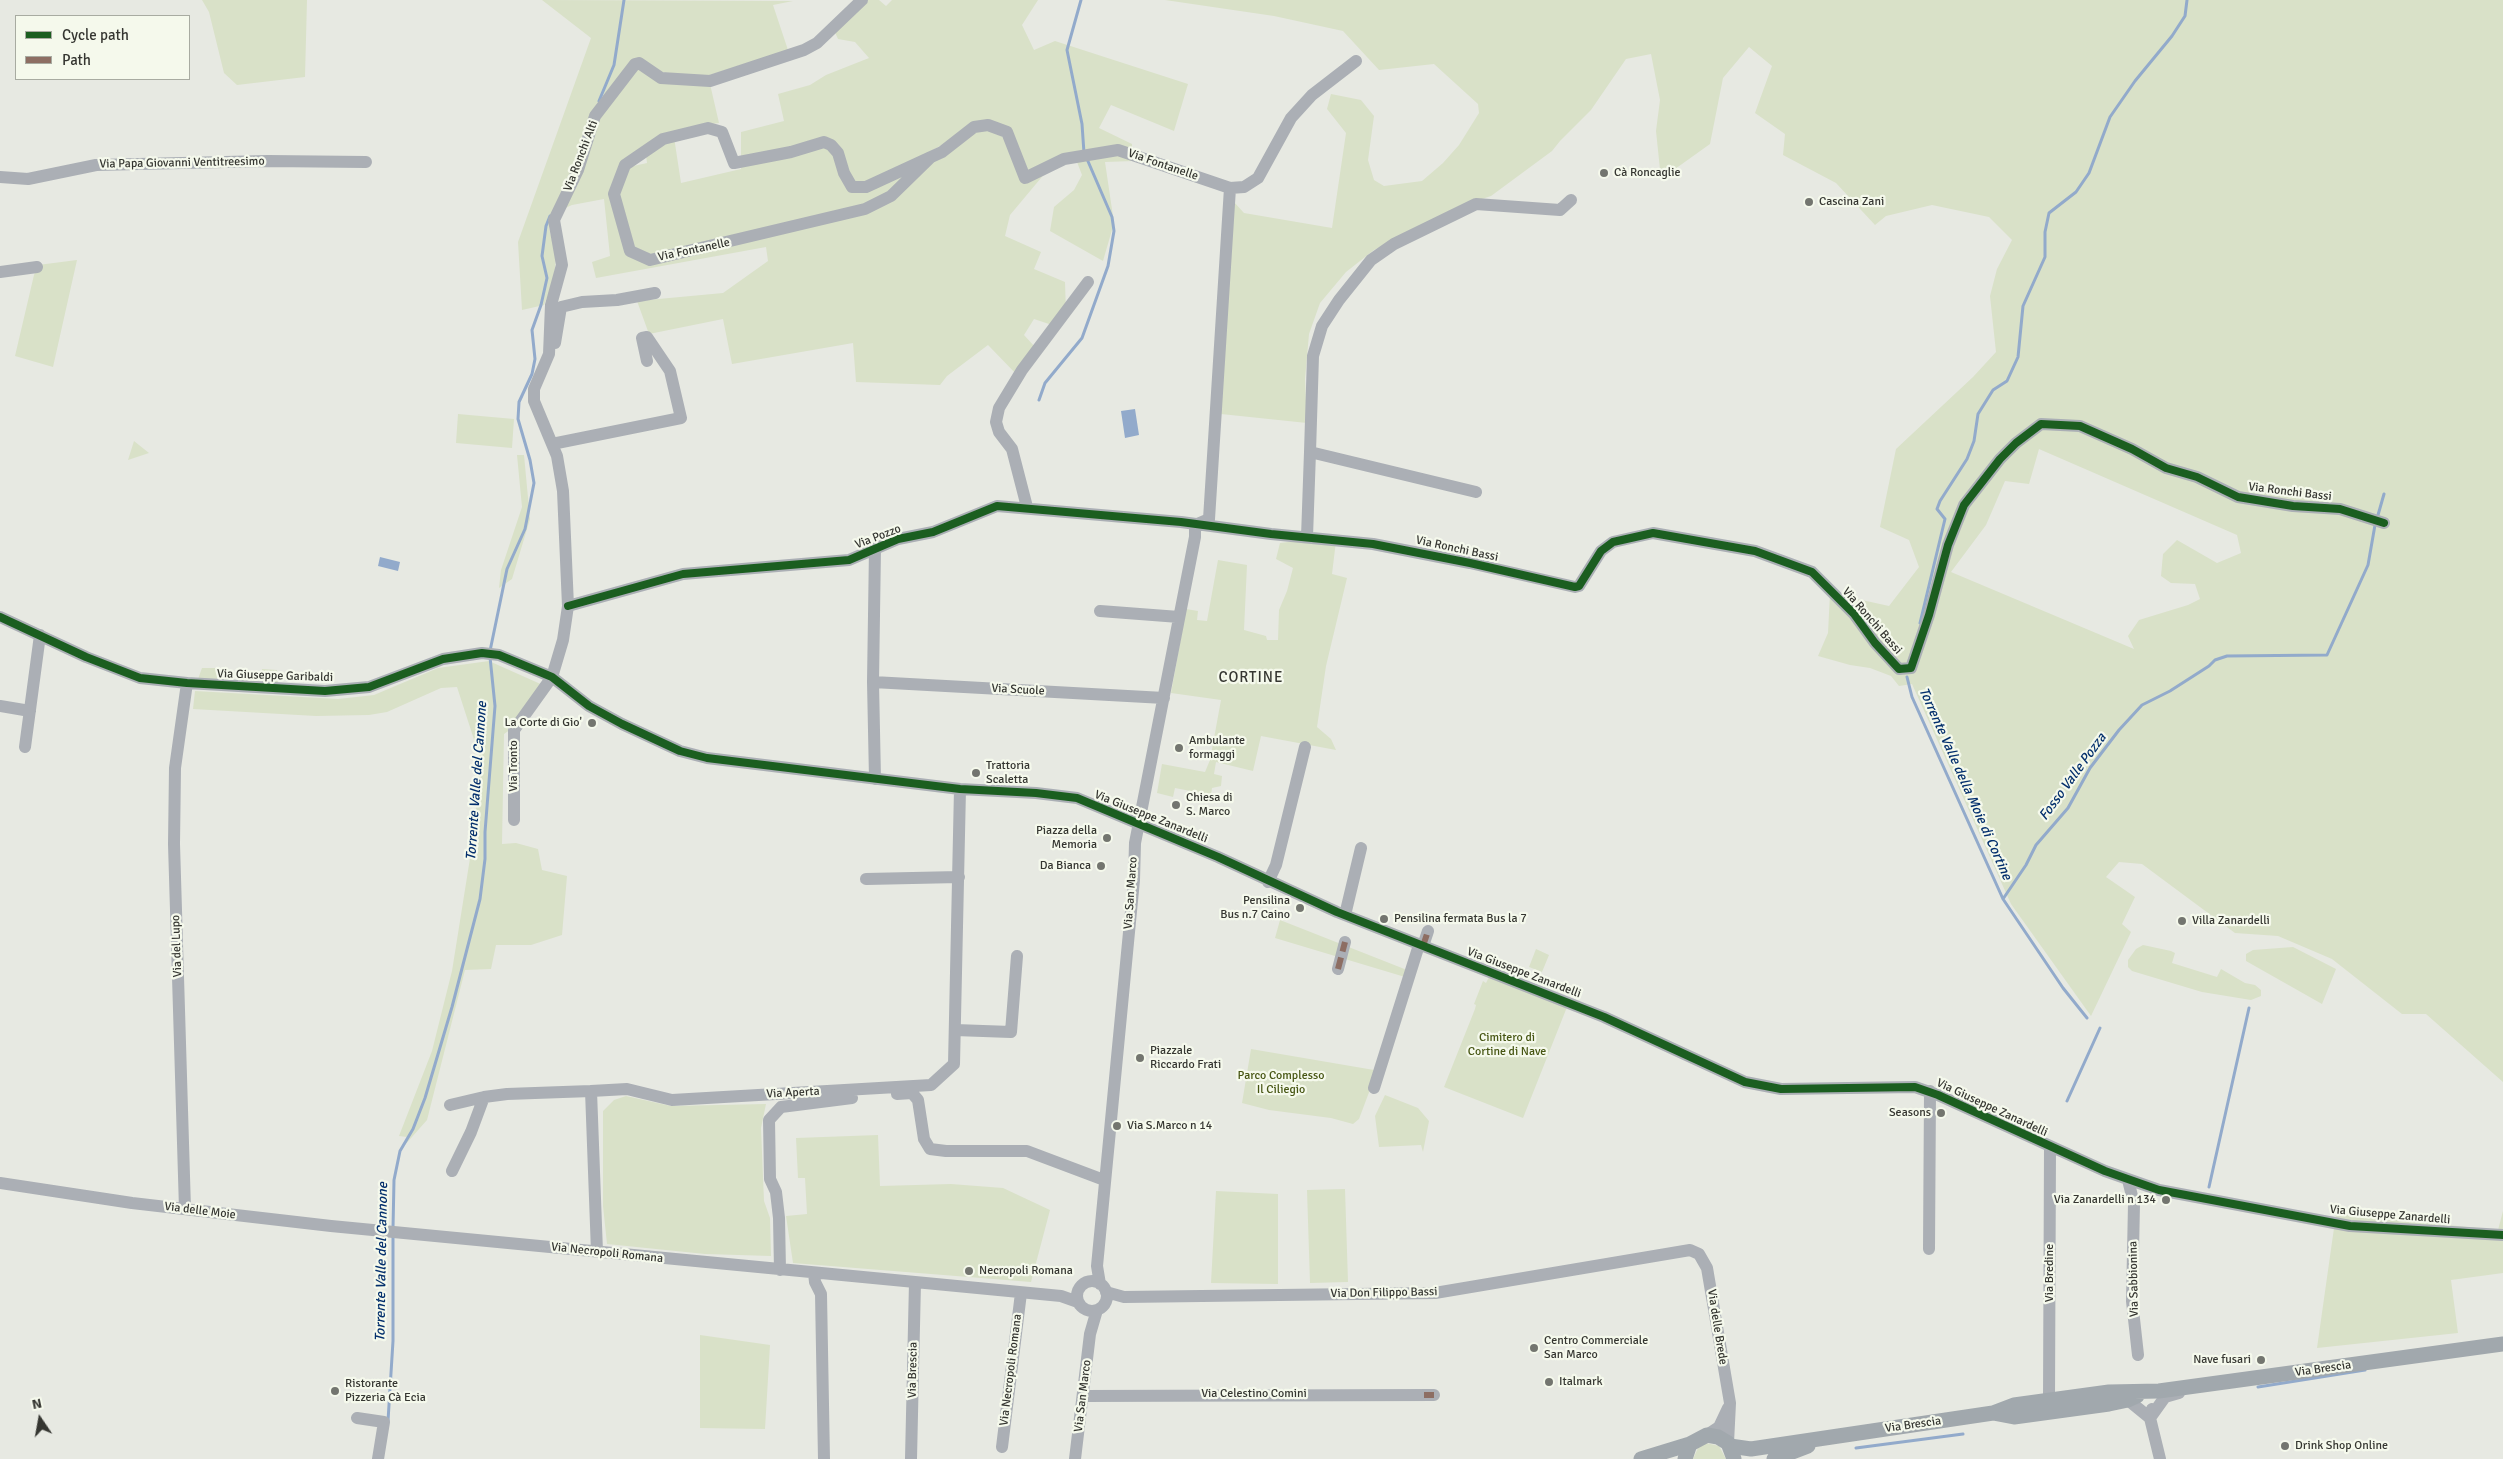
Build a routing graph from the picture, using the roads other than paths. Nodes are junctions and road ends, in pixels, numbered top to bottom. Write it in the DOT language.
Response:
graph roads {
  1 [pos="862,0"];
  2 [pos="1356,61"];
  3 [pos="931,157"];
  4 [pos="366,162"];
  5 [pos="0,177"];
  6 [pos="1230,188"];
  7 [pos="1571,200"];
  8 [pos="37,267"];
  9 [pos="0,272"];
  10 [pos="1088,282"];
  11 [pos="655,293"];
  12 [pos="549,354"];
  13 [pos="647,361"];
  14 [pos="552,444"];
  15 [pos="1310,452"];
  16 [pos="1476,492"];
  17 [pos="1028,507"];
  18 [pos="2384,523"];
  19 [pos="1195,525"];
  20 [pos="1307,537"];
  21 [pos="875,548"];
  22 [pos="568,606"];
  23 [pos="1100,611"];
  24 [pos="0,617"];
  25 [pos="1179,617"];
  26 [pos="40,635"];
  27 [pos="552,677"];
  28 [pos="873,682"];
  29 [pos="187,683"];
  30 [pos="1164,698"];
  31 [pos="0,706"];
  32 [pos="30,711"];
  33 [pos="25,747"];
  34 [pos="1305,747"];
  35 [pos="875,780"];
  36 [pos="960,789"];
  37 [pos="514,820"];
  38 [pos="1138,823"];
  39 [pos="1361,848"];
  40 [pos="959,877"];
  41 [pos="866,878"];
  42 [pos="1268,882"];
  43 [pos="1345,915"];
  44 [pos="1428,931"];
  45 [pos="1345,942"];
  46 [pos="1421,946"];
  47 [pos="1017,956"];
  48 [pos="1338,969"];
  49 [pos="955,1030"];
  50 [pos="1374,1088"];
  51 [pos="591,1091"];
  52 [pos="1930,1091"];
  53 [pos="484,1097"];
  54 [pos="450,1105"];
  55 [pos="2050,1147"];
  56 [pos="452,1171"];
  57 [pos="1104,1180"];
  58 [pos="2128,1180"];
  59 [pos="0,1183"];
  60 [pos="2147,1186"];
  61 [pos="2134,1204"];
  62 [pos="185,1209"];
  63 [pos="394,1233"];
  64 [pos="2503,1235"];
  65 [pos="1929,1249"];
  66 [pos="597,1252"];
  67 [pos="1699,1254"];
  68 [pos="780,1270"];
  69 [pos="814,1273"];
  70 [pos="830,1275"];
  71 [pos="915,1282"];
  72 [pos="1021,1293"];
  73 [pos="821,1294"];
  74 [pos="1093,1296"];
  75 [pos="2503,1344"];
  76 [pos="2138,1355"];
  77 [pos="2274,1376"];
  78 [pos="2159,1391"];
  79 [pos="2143,1393"];
  80 [pos="1429,1395"];
  81 [pos="1084,1396"];
  82 [pos="2050,1400"];
  83 [pos="2128,1400"];
  84 [pos="1730,1403"];
  85 [pos="1993,1413"];
  86 [pos="357,1418"];
  87 [pos="2150,1418"];
  88 [pos="1707,1435"];
  89 [pos="1832,1436"];
  90 [pos="1690,1444"];
  91 [pos="1002,1447"];
  92 [pos="1731,1449"];
  93 [pos="378,1459"];
  94 [pos="824,1459"];
  95 [pos="911,1459"];
  96 [pos="1076,1459"];
  97 [pos="1641,1459"];
  98 [pos="1685,1459"];
  99 [pos="1774,1459"];
  100 [pos="2160,1459"];
  1 -- 12 [label="street, Via Ronchi Alti"];
  2 -- 6 [label="street"];
  3 -- 3 [label="street, Via Fontanelle"];
  3 -- 6 [label="street, Via Fontanelle"];
  4 -- 5 [label="street, Via Papa Giovanni Ventitreesimo"];
  6 -- 19 [label="street"];
  7 -- 15 [label="street"];
  8 -- 9 [label="street"];
  10 -- 17 [label="street"];
  11 -- 12 [label="street"];
  12 -- 14 [label="street, Via Ronchi Alti"];
  13 -- 14 [label="street"];
  14 -- 22 [label="street, Via Ronchi Alti"];
  15 -- 16 [label="street"];
  15 -- 20 [label="street"];
  17 -- 19 [label="street, Via Pozzo"];
  17 -- 21 [label="street, Via Pozzo"];
  18 -- 20 [label="street, Via Ronchi Bassi"];
  19 -- 20 [label="street, Via Ronchi Bassi"];
  19 -- 25 [label="street, Via San Marco"];
  21 -- 22 [label="street, Via Pozzo"];
  21 -- 28 [label="street"];
  22 -- 27 [label="street, Via Tronto"];
  23 -- 25 [label="street"];
  24 -- 26 [label="street, Via Giuseppe Garibaldi"];
  25 -- 30 [label="street, Via San Marco"];
  26 -- 29 [label="street, Via Giuseppe Garibaldi"];
  26 -- 32 [label="street"];
  27 -- 29 [label="street, Via Giuseppe Garibaldi"];
  27 -- 35 [label="street, Via Giuseppe Zanardelli"];
  27 -- 37 [label="street, Via Tronto"];
  28 -- 30 [label="street, Via Scuole"];
  28 -- 35 [label="street"];
  29 -- 62 [label="street, Via del Lupo"];
  30 -- 38 [label="street, Via San Marco"];
  31 -- 32 [label="street"];
  32 -- 33 [label="street"];
  34 -- 42 [label="street"];
  35 -- 36 [label="street, Via Giuseppe Zanardelli"];
  36 -- 38 [label="street, Via Giuseppe Zanardelli"];
  36 -- 40 [label="street, Via Aperta"];
  38 -- 42 [label="street, Via Giuseppe Zanardelli"];
  38 -- 57 [label="street, Via San Marco"];
  39 -- 43 [label="street"];
  40 -- 41 [label="street"];
  40 -- 49 [label="street, Via Aperta"];
  42 -- 43 [label="street, Via Giuseppe Zanardelli"];
  43 -- 46 [label="street, Via Giuseppe Zanardelli"];
  44 -- 46 [label="street"];
  45 -- 48 [label="street"];
  46 -- 50 [label="street"];
  46 -- 52 [label="street, Via Giuseppe Zanardelli"];
  47 -- 49 [label="street"];
  49 -- 51 [label="street, Via Aperta"];
  51 -- 53 [label="street, Via Aperta"];
  51 -- 66 [label="street"];
  52 -- 55 [label="street, Via Giuseppe Zanardelli"];
  52 -- 65 [label="street"];
  53 -- 54 [label="street, Via Aperta"];
  53 -- 56 [label="street"];
  55 -- 58 [label="street, Via Giuseppe Zanardelli"];
  55 -- 82 [label="street, Via Bredine"];
  57 -- 68 [label="street, Via Aperta"];
  57 -- 74 [label="street, Via San Marco"];
  58 -- 60 [label="street, Via Giuseppe Zanardelli"];
  58 -- 61 [label="street, Via Sabbionina"];
  59 -- 62 [label="street, Via delle Moie"];
  60 -- 61 [label="street"];
  60 -- 64 [label="street, Via Giuseppe Zanardelli"];
  61 -- 76 [label="street, Via Sabbionina"];
  62 -- 63 [label="street, Via delle Moie"];
  63 -- 66 [label="street, Via Necropoli Romana"];
  66 -- 68 [label="street, Via Necropoli Romana"];
  67 -- 74 [label="street, Via Don Filippo Bassi"];
  67 -- 84 [label="street, Via delle Brede"];
  68 -- 69 [label="street, Via Necropoli Romana"];
  69 -- 70 [label="street, Via Necropoli Romana"];
  69 -- 73 [label="street"];
  70 -- 71 [label="street, Via Necropoli Romana"];
  70 -- 73 [label="street"];
  71 -- 72 [label="street, Via Necropoli Romana"];
  71 -- 95 [label="street, Via Brescia"];
  72 -- 74 [label="street, Via Necropoli Romana"];
  72 -- 91 [label="street, Via Necropoli Romana"];
  73 -- 94 [label="street"];
  74 -- 81 [label="street, Via San Marco"];
  75 -- 77 [label="main road, Via Brescia"];
  77 -- 78 [label="main road, Via Brescia"];
  77 -- 87 [label="street"];
  78 -- 79 [label="main road, Via Brescia"];
  78 -- 87 [label="street"];
  79 -- 82 [label="main road, Via Brescia"];
  79 -- 83 [label="main road, Via Brescia"];
  80 -- 81 [label="street, Via Celestino Comini"];
  81 -- 96 [label="street, Via San Marco"];
  82 -- 85 [label="main road, Via Brescia"];
  83 -- 85 [label="main road, Via Brescia"];
  83 -- 87 [label="street"];
  84 -- 88 [label="street"];
  84 -- 92 [label="street, Via delle Brede"];
  85 -- 89 [label="main road, Via Brescia"];
  86 -- 93 [label="street"];
  87 -- 100 [label="street"];
  88 -- 90 [label="main road"];
  88 -- 92 [label="main road, Via Brescia"];
  89 -- 92 [label="main road, Via Brescia"];
  89 -- 99 [label="main road, Via Brescia"];
  90 -- 97 [label="main road"];
  90 -- 98 [label="main road"];
}
